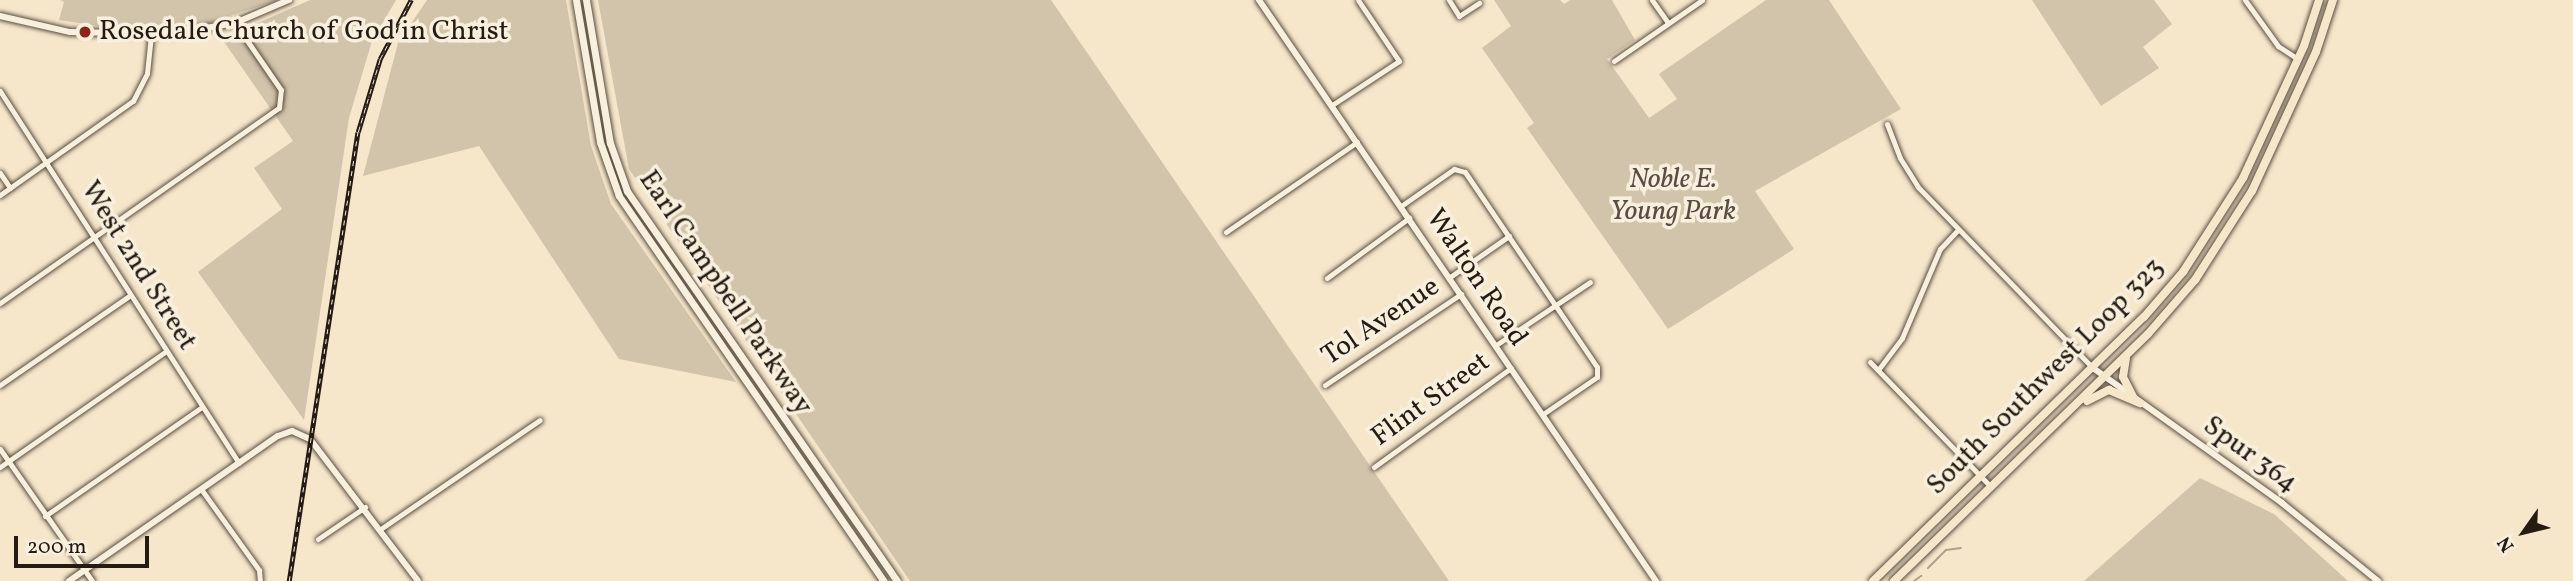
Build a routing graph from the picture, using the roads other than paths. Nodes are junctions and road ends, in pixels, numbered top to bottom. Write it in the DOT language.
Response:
graph roads {
  1 [pos="289,0"];
  2 [pos="576,0"];
  3 [pos="586,0"];
  4 [pos="1358,0"];
  5 [pos="1449,0"];
  6 [pos="1652,0"];
  7 [pos="1702,0"];
  8 [pos="2245,0"];
  9 [pos="2319,0"];
  10 [pos="2333,0"];
  11 [pos="1262,1"];
  12 [pos="1479,3"];
  13 [pos="0,16"];
  14 [pos="235,23"];
  15 [pos="1668,23"];
  16 [pos="150,34"];
  17 [pos="2298,59"];
  18 [pos="1614,61"];
  19 [pos="0,91"];
  20 [pos="1332,105"];
  21 [pos="1887,124"];
  22 [pos="1357,142"];
  23 [pos="48,162"];
  24 [pos="0,173"];
  25 [pos="2243,178"];
  26 [pos="10,188"];
  27 [pos="2253,189"];
  28 [pos="0,195"];
  29 [pos="633,201"];
  30 [pos="624,206"];
  31 [pos="1401,206"];
  32 [pos="1409,218"];
  33 [pos="1958,230"];
  34 [pos="1226,232"];
  35 [pos="1509,236"];
  36 [pos="92,238"];
  37 [pos="1450,277"];
  38 [pos="1327,278"];
  39 [pos="1590,282"];
  40 [pos="1461,294"];
  41 [pos="129,296"];
  42 [pos="0,303"];
  43 [pos="1556,305"];
  44 [pos="1496,345"];
  45 [pos="165,352"];
  46 [pos="2127,354"];
  47 [pos="1870,362"];
  48 [pos="1511,368"];
  49 [pos="2093,368"];
  50 [pos="1878,370"];
  51 [pos="2104,377"];
  52 [pos="0,385"];
  53 [pos="1325,385"];
  54 [pos="2136,400"];
  55 [pos="202,407"];
  56 [pos="1543,414"];
  57 [pos="540,420"];
  58 [pos="2052,429"];
  59 [pos="0,449"];
  60 [pos="8,461"];
  61 [pos="239,463"];
  62 [pos="0,467"];
  63 [pos="1374,467"];
  64 [pos="823,475"];
  65 [pos="1981,477"];
  66 [pos="815,481"];
  67 [pos="1991,487"];
  68 [pos="201,489"];
  69 [pos="365,507"];
  70 [pos="45,516"];
  71 [pos="382,528"];
  72 [pos="318,539"];
  73 [pos="83,571"];
  74 [pos="69,581"];
  75 [pos="92,581"];
  76 [pos="260,581"];
  77 [pos="418,581"];
  78 [pos="884,581"];
  79 [pos="897,581"];
  80 [pos="1656,581"];
  81 [pos="1873,581"];
  82 [pos="1894,581"];
  83 [pos="2378,581"];
  1 -- 14 [label="street"];
  2 -- 30 [label="main road, Earl Campbell Parkway"];
  3 -- 29 [label="main road, Earl Campbell Parkway"];
  4 -- 20 [label="street"];
  5 -- 12 [label="street"];
  6 -- 15 [label="street"];
  7 -- 15 [label="street"];
  8 -- 17 [label="street"];
  9 -- 17 [label="highway, South Southwest Loop 323"];
  10 -- 27 [label="highway, South Southwest Loop 323"];
  11 -- 20 [label="street, Walton Road"];
  13 -- 16 [label="street"];
  14 -- 16 [label="street"];
  14 -- 36 [label="street"];
  15 -- 18 [label="street"];
  16 -- 23 [label="street"];
  17 -- 25 [label="highway, South Southwest Loop 323"];
  19 -- 23 [label="street, West 2nd Street"];
  20 -- 22 [label="street, Walton Road"];
  21 -- 33 [label="street"];
  22 -- 31 [label="street, Walton Road"];
  22 -- 34 [label="street"];
  23 -- 26 [label="street"];
  23 -- 36 [label="street, West 2nd Street"];
  24 -- 26 [label="street"];
  25 -- 27 [label="highway"];
  25 -- 49 [label="highway, South Southwest Loop 323"];
  26 -- 28 [label="street"];
  27 -- 46 [label="highway, South Southwest Loop 323"];
  29 -- 30 [label="main road"];
  29 -- 64 [label="main road, Earl Campbell Parkway"];
  30 -- 66 [label="main road, Earl Campbell Parkway"];
  31 -- 32 [label="street, Walton Road"];
  31 -- 35 [label="street"];
  32 -- 37 [label="street, Walton Road"];
  32 -- 38 [label="street"];
  33 -- 49 [label="street"];
  33 -- 50 [label="street"];
  35 -- 37 [label="street"];
  35 -- 43 [label="street"];
  36 -- 41 [label="street, West 2nd Street"];
  36 -- 42 [label="street"];
  37 -- 40 [label="street, Walton Road"];
  39 -- 43 [label="street"];
  40 -- 44 [label="street, Walton Road"];
  40 -- 53 [label="street, Tol Avenue"];
  41 -- 45 [label="street, West 2nd Street"];
  41 -- 52 [label="street"];
  43 -- 44 [label="street"];
  43 -- 56 [label="street"];
  44 -- 48 [label="street, Walton Road"];
  45 -- 55 [label="street, West 2nd Street"];
  45 -- 60 [label="street"];
  46 -- 51 [label="highway, South Southwest Loop 323"];
  46 -- 54 [label="highway"];
  47 -- 50 [label="street"];
  48 -- 56 [label="street, Walton Road"];
  48 -- 63 [label="street, Flint Street"];
  49 -- 51 [label="street, Spur 364"];
  49 -- 65 [label="highway, South Southwest Loop 323"];
  50 -- 65 [label="street"];
  51 -- 54 [label="street, Spur 364"];
  51 -- 58 [label="highway, South Southwest Loop 323"];
  54 -- 58 [label="highway"];
  54 -- 83 [label="street, Spur 364"];
  55 -- 61 [label="street, West 2nd Street"];
  55 -- 70 [label="street"];
  56 -- 80 [label="street, Walton Road"];
  57 -- 71 [label="street"];
  58 -- 67 [label="highway, South Southwest Loop 323"];
  59 -- 60 [label="street"];
  60 -- 62 [label="street"];
  60 -- 70 [label="street"];
  61 -- 68 [label="street"];
  61 -- 69 [label="street"];
  64 -- 66 [label="main road"];
  64 -- 79 [label="main road, Earl Campbell Parkway"];
  65 -- 67 [label="street"];
  65 -- 81 [label="highway, South Southwest Loop 323"];
  66 -- 78 [label="main road, Earl Campbell Parkway"];
  67 -- 82 [label="highway, South Southwest Loop 323"];
  68 -- 73 [label="street"];
  68 -- 76 [label="street"];
  69 -- 71 [label="street"];
  69 -- 72 [label="street"];
  70 -- 73 [label="street"];
  71 -- 77 [label="street"];
  73 -- 74 [label="street"];
  73 -- 75 [label="street"];
}
